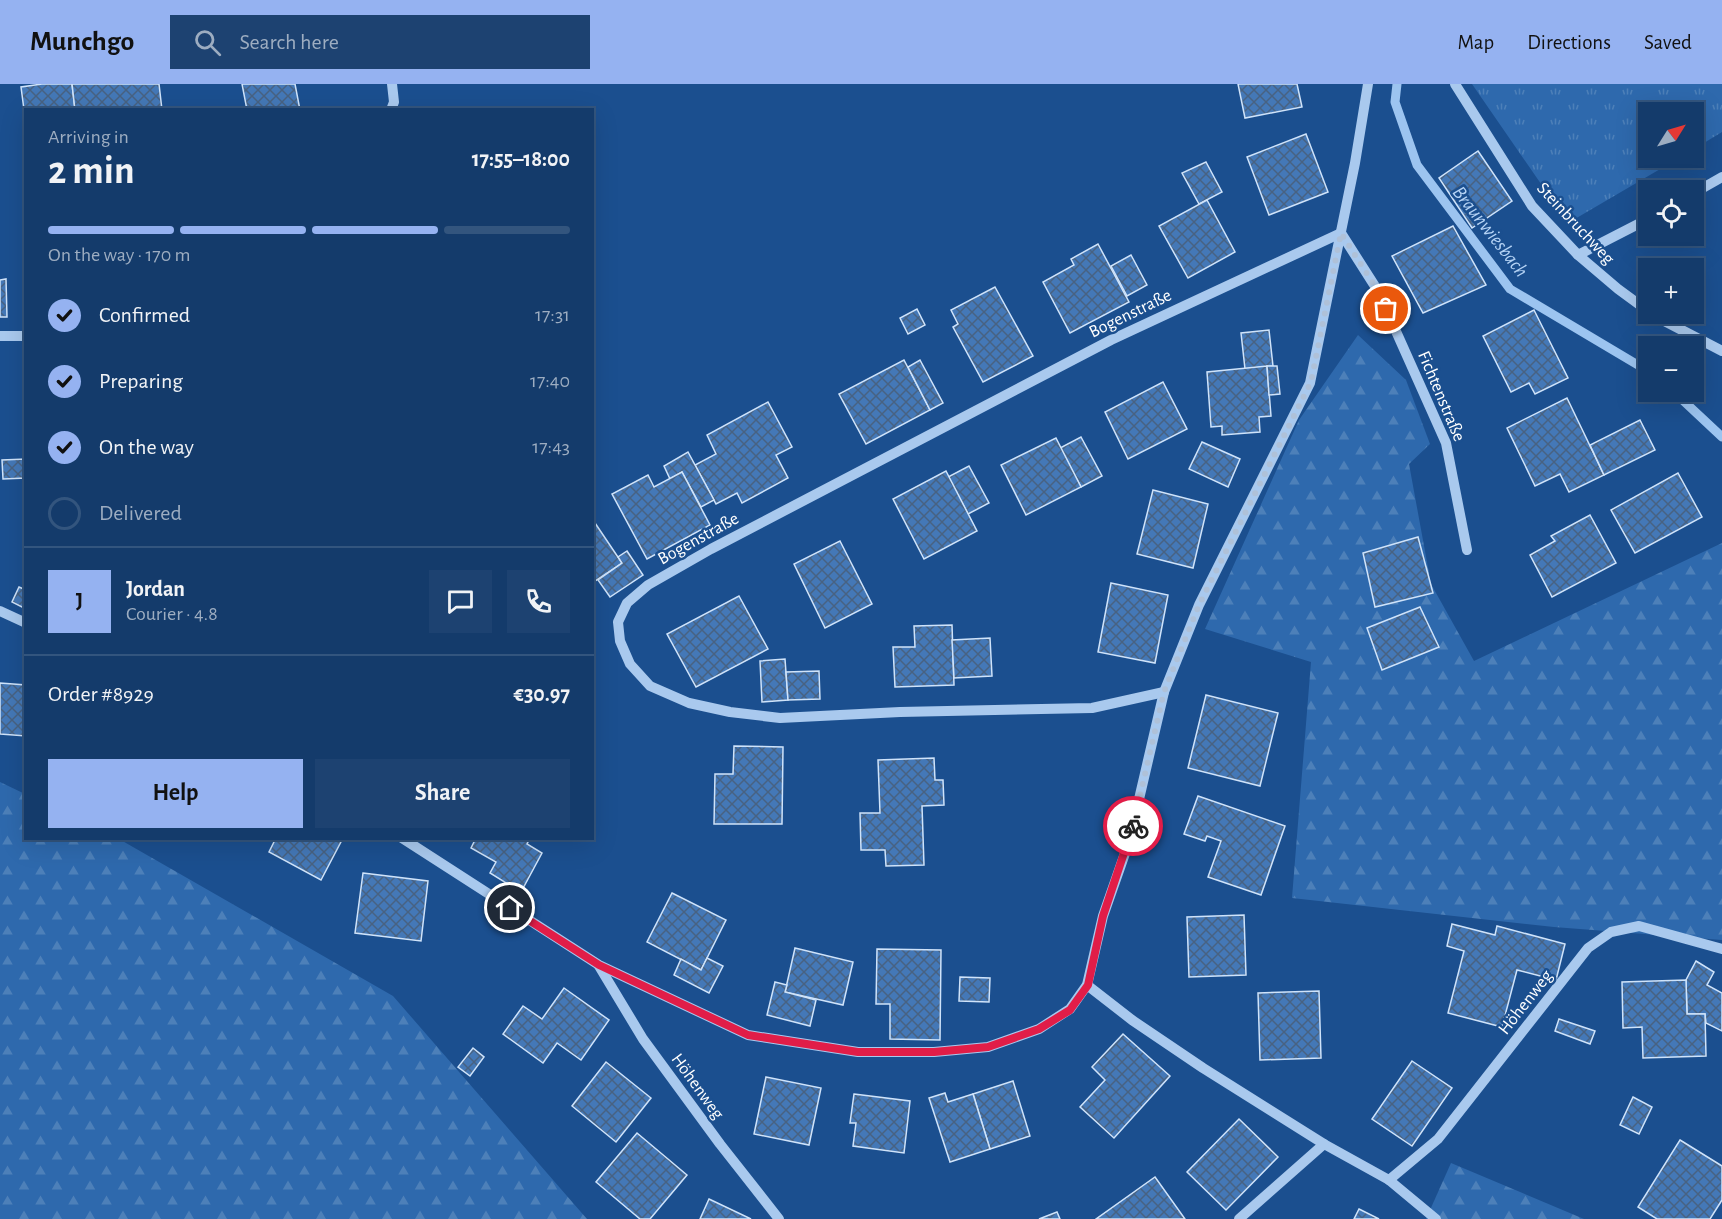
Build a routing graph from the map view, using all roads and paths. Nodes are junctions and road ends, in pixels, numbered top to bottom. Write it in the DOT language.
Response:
graph roads {
  1 [pos="392,84"];
  2 [pos="1368,84"];
  3 [pos="1455,84"];
  4 [pos="392,108"];
  5 [pos="1722,177"];
  6 [pos="1704,187"];
  7 [pos="1638,224"];
  8 [pos="1341,233"];
  9 [pos="1578,255"];
  10 [pos="1638,303"];
  11 [pos="1672,324"];
  12 [pos="0,336"];
  13 [pos="24,336"];
  14 [pos="1722,351"];
  15 [pos="1467,550"];
  16 [pos="0,611"];
  17 [pos="24,622"];
  18 [pos="1164,692"];
  19 [pos="405,840"];
  20 [pos="1722,949"];
  21 [pos="599,965"];
  22 [pos="1088,985"];
  23 [pos="1324,1144"];
  24 [pos="1389,1180"];
  25 [pos="780,1219"];
  26 [pos="1239,1219"];
  27 [pos="1436,1219"];
  1 -- 4 [label="street"];
  2 -- 8 [label="street"];
  3 -- 9 [label="street, Steinbruchweg"];
  5 -- 6 [label="street"];
  7 -- 9 [label="street"];
  8 -- 15 [label="street, Fichtenstraße"];
  8 -- 18 [label="street"];
  8 -- 18 [label="street, Bogenstraße"];
  9 -- 10 [label="street, Steinbruchweg"];
  11 -- 14 [label="street, Steinbruchweg"];
  12 -- 13 [label="street"];
  16 -- 17 [label="street"];
  18 -- 22 [label="street"];
  19 -- 21 [label="street"];
  20 -- 24 [label="street, Höhenweg"];
  21 -- 22 [label="street"];
  21 -- 25 [label="street, Höhenweg"];
  22 -- 23 [label="street"];
  23 -- 24 [label="street"];
  23 -- 26 [label="street"];
  24 -- 27 [label="street"];
}
